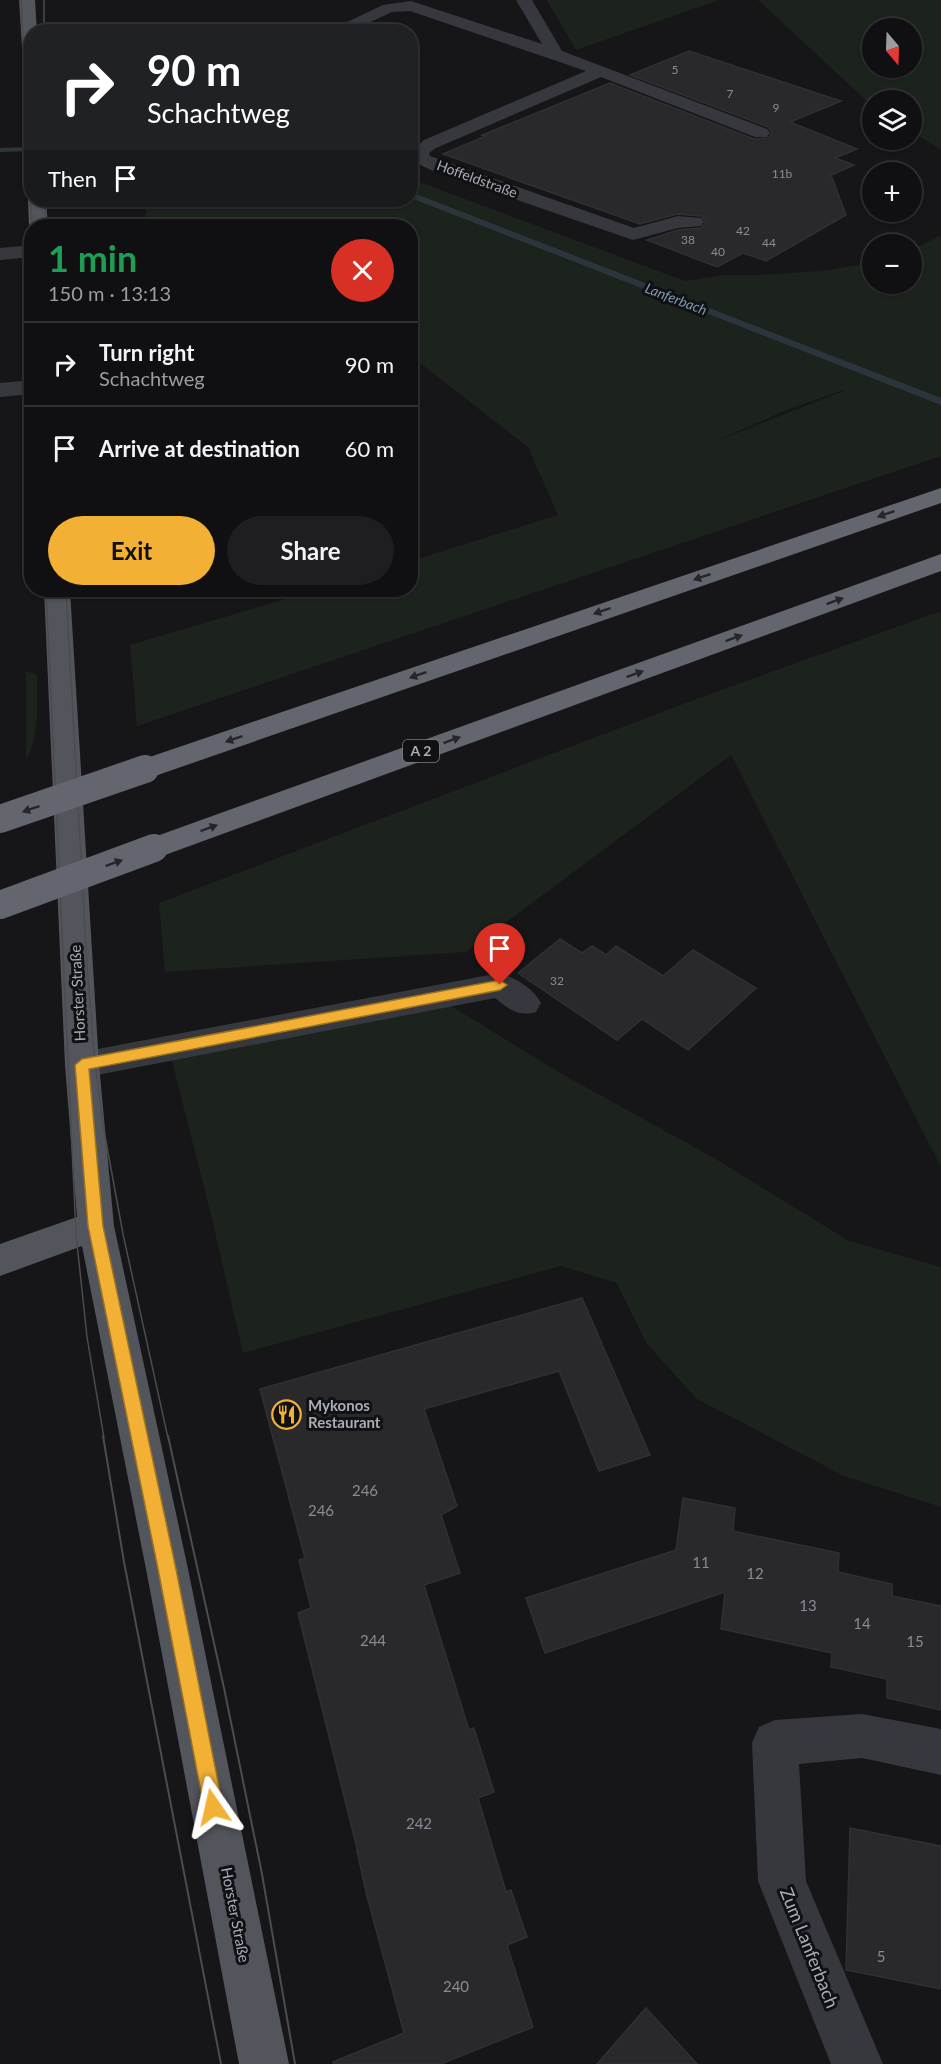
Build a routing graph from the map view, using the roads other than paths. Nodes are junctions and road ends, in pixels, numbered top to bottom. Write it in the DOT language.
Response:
graph roads {
  1 [pos="27,0"];
  2 [pos="524,0"];
  3 [pos="29,24"];
  4 [pos="352,24"];
  5 [pos="556,54"];
  6 [pos="601,71"];
  7 [pos="761,133"];
  8 [pos="694,222"];
  9 [pos="24,252"];
  10 [pos="0,254"];
  11 [pos="24,388"];
  12 [pos="0,390"];
  13 [pos="941,495"];
  14 [pos="941,562"];
  15 [pos="57,597"];
  16 [pos="0,819"];
  17 [pos="0,905"];
  18 [pos="525,1003"];
  19 [pos="82,1065"];
  20 [pos="96,1226"];
  21 [pos="0,1260"];
  22 [pos="941,1752"];
  23 [pos="264,2064"];
  24 [pos="858,2064"];
  1 -- 3 [label="main road"];
  2 -- 5 [label="street"];
  4 -- 5 [label="street"];
  5 -- 6 [label="street"];
  6 -- 7 [label="street"];
  6 -- 8 [label="street, Hoffeldstraße"];
  9 -- 10 [label="street"];
  11 -- 12 [label="street"];
  13 -- 16 [label="highway, one-way, bridge"];
  17 -- 14 [label="highway, A 2, one-way, bridge"];
  15 -- 19 [label="main road, Horster Straße"];
  18 -- 19 [label="street"];
  19 -- 20 [label="main road, Horster Straße"];
  20 -- 21 [label="main road"];
  20 -- 23 [label="main road, Horster Straße"];
  22 -- 24 [label="street, Zum Lanferbach"];
}
